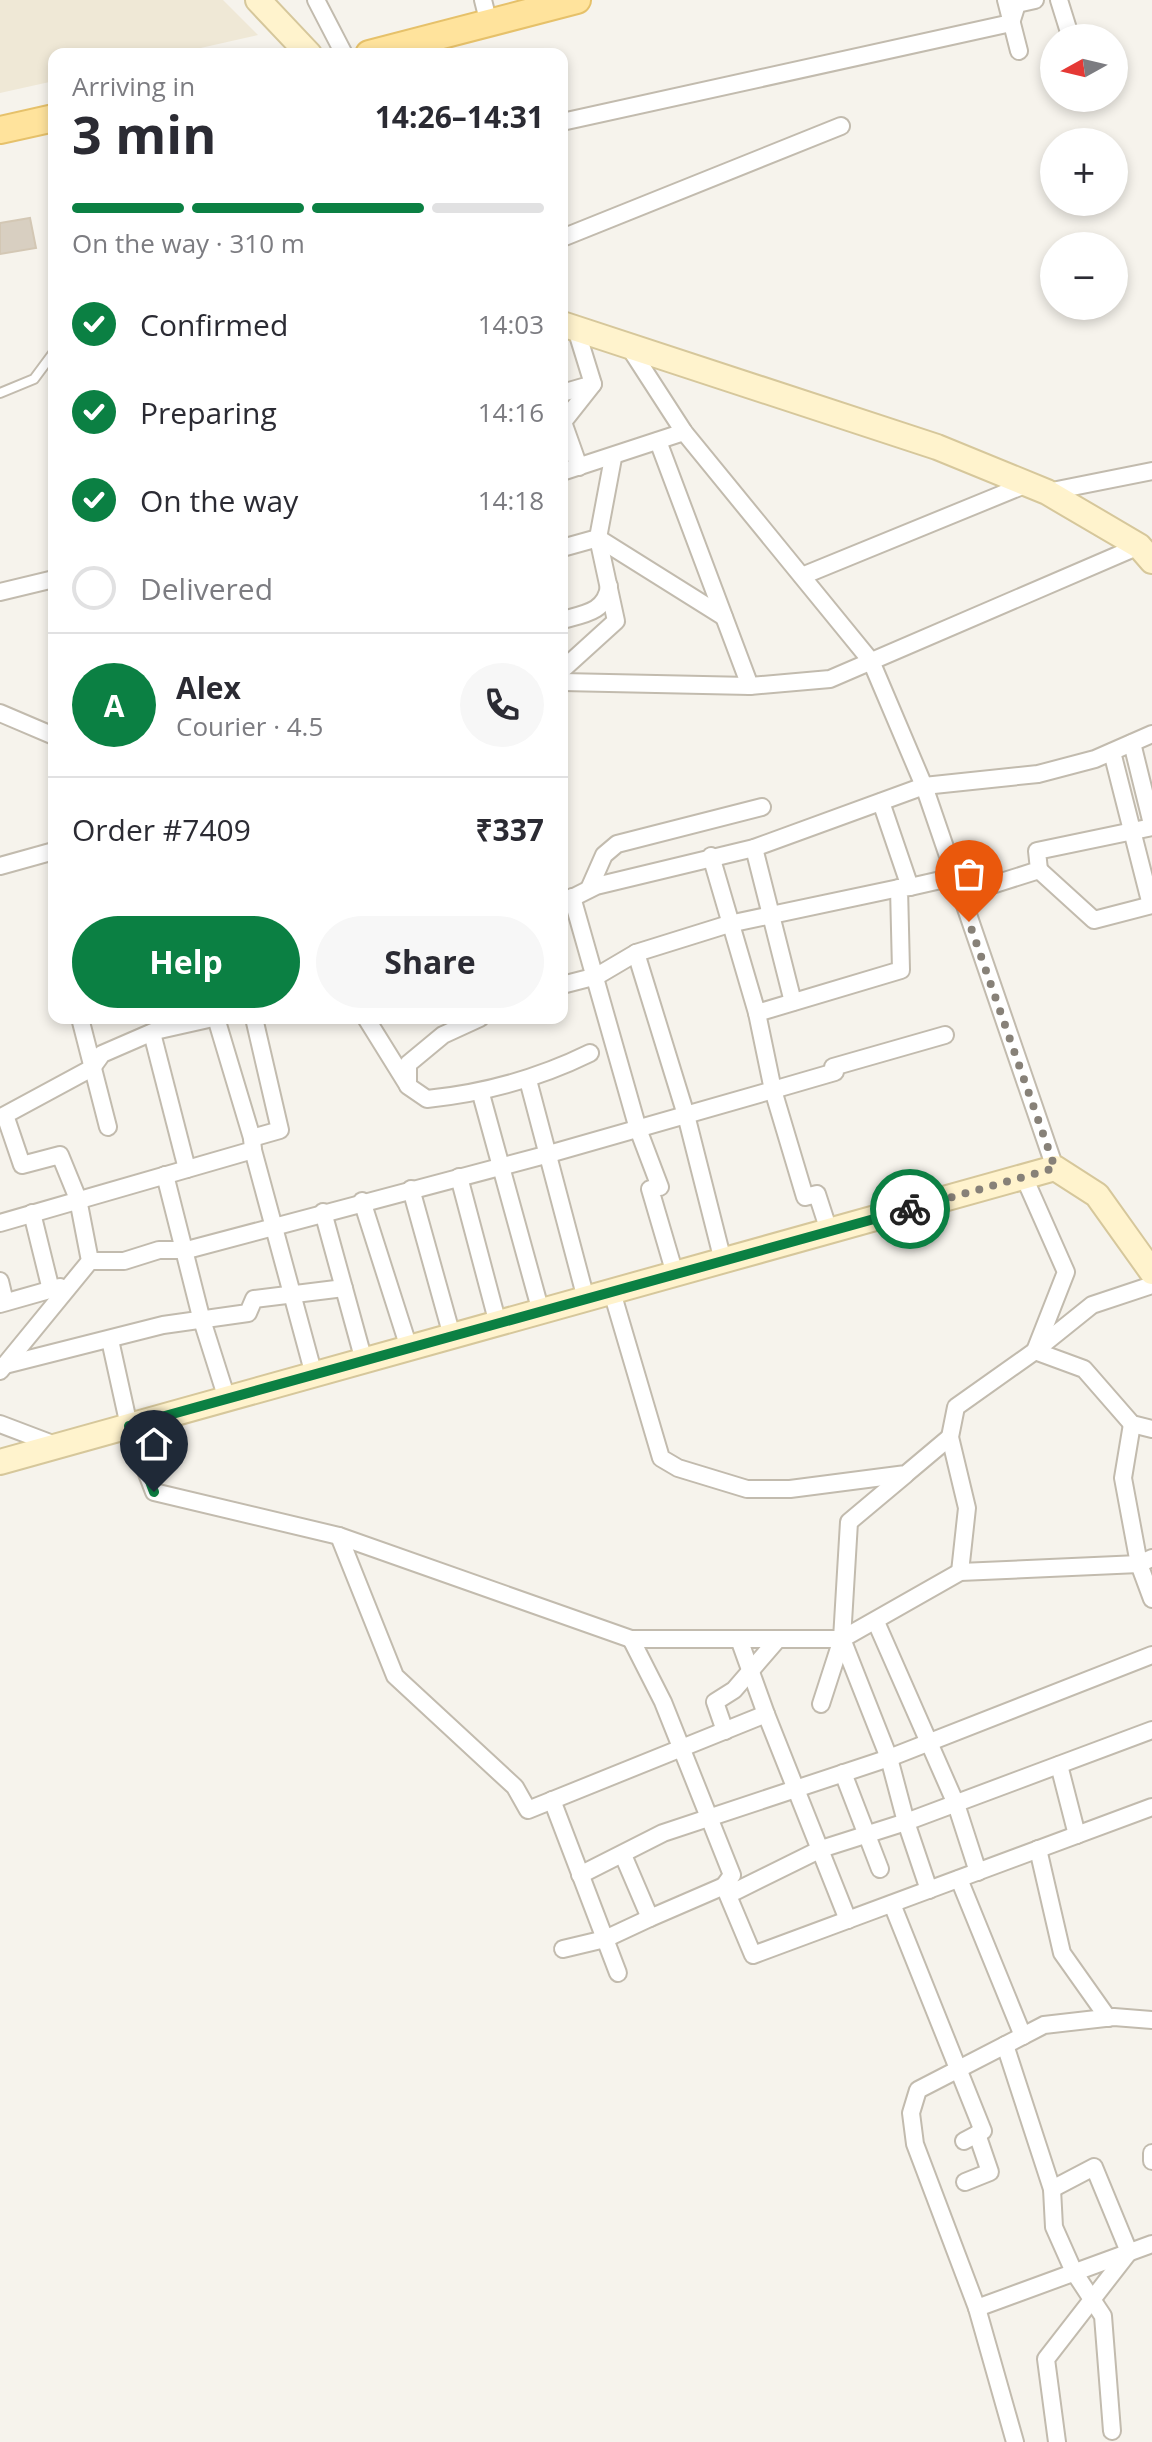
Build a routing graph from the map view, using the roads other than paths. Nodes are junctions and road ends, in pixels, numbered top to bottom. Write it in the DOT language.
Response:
graph roads {
  1 [pos="258,0"];
  2 [pos="316,0"];
  3 [pos="577,0"];
  4 [pos="1006,0"];
  5 [pos="1035,0"];
  6 [pos="1059,0"];
  7 [pos="486,12"];
  8 [pos="1011,23"];
  9 [pos="1066,24"];
  10 [pos="303,48"];
  11 [pos="341,48"];
  12 [pos="386,48"];
  13 [pos="1019,51"];
  14 [pos="568,121"];
  15 [pos="48,122"];
  16 [pos="841,126"];
  17 [pos="0,130"];
  18 [pos="568,236"];
  19 [pos="569,327"];
  20 [pos="629,347"];
  21 [pos="48,360"];
  22 [pos="593,384"];
  23 [pos="568,391"];
  24 [pos="0,393"];
  25 [pos="568,416"];
  26 [pos="684,432"];
  27 [pos="568,436"];
  28 [pos="658,441"];
  29 [pos="613,458"];
  30 [pos="579,467"];
  31 [pos="568,470"];
  32 [pos="1152,471"];
  33 [pos="1037,488"];
  34 [pos="598,538"];
  35 [pos="568,546"];
  36 [pos="1145,554"];
  37 [pos="802,576"];
  38 [pos="48,580"];
  39 [pos="0,592"];
  40 [pos="724,617"];
  41 [pos="568,618"];
  42 [pos="871,661"];
  43 [pos="568,665"];
  44 [pos="568,682"];
  45 [pos="750,686"];
  46 [pos="0,713"];
  47 [pos="48,733"];
  48 [pos="1151,738"];
  49 [pos="1132,743"];
  50 [pos="1112,752"];
  51 [pos="924,786"];
  52 [pos="881,802"];
  53 [pos="762,807"];
  54 [pos="1152,826"];
  55 [pos="1131,832"];
  56 [pos="754,848"];
  57 [pos="48,856"];
  58 [pos="711,856"];
  59 [pos="0,866"];
  60 [pos="1039,870"];
  61 [pos="954,877"];
  62 [pos="904,888"];
  63 [pos="589,889"];
  64 [pos="960,895"];
  65 [pos="568,898"];
  66 [pos="1151,905"];
  67 [pos="568,906"];
  68 [pos="770,915"];
  69 [pos="729,924"];
  70 [pos="636,953"];
  71 [pos="597,976"];
  72 [pos="568,983"];
  73 [pos="793,1002"];
  74 [pos="757,1013"];
  75 [pos="81,1024"];
  76 [pos="190,1024"];
  77 [pos="217,1024"];
  78 [pos="255,1024"];
  79 [pos="370,1024"];
  80 [pos="467,1024"];
  81 [pos="152,1033"];
  82 [pos="945,1035"];
  83 [pos="590,1053"];
  84 [pos="92,1068"];
  85 [pos="528,1080"];
  86 [pos="408,1086"];
  87 [pos="773,1090"];
  88 [pos="481,1094"];
  89 [pos="686,1115"];
  90 [pos="2,1116"];
  91 [pos="108,1127"];
  92 [pos="638,1129"];
  93 [pos="252,1144"];
  94 [pos="549,1154"];
  95 [pos="500,1167"];
  96 [pos="1055,1168"];
  97 [pos="187,1169"];
  98 [pos="165,1175"];
  99 [pos="459,1177"];
  100 [pos="1024,1177"];
  101 [pos="411,1189"];
  102 [pos="78,1199"];
  103 [pos="362,1201"];
  104 [pos="323,1212"];
  105 [pos="32,1213"];
  106 [pos="0,1223"];
  107 [pos="276,1225"];
  108 [pos="829,1231"];
  109 [pos="187,1250"];
  110 [pos="90,1261"];
  111 [pos="723,1261"];
  112 [pos="1152,1272"];
  113 [pos="675,1274"];
  114 [pos="0,1281"];
  115 [pos="70,1284"];
  116 [pos="1152,1285"];
  117 [pos="344,1288"];
  118 [pos="51,1290"];
  119 [pos="612,1292"];
  120 [pos="294,1296"];
  121 [pos="586,1299"];
  122 [pos="2,1303"];
  123 [pos="541,1312"];
  124 [pos="201,1317"];
  125 [pos="498,1324"];
  126 [pos="452,1336"];
  127 [pos="110,1340"];
  128 [pos="409,1348"];
  129 [pos="1035,1351"];
  130 [pos="364,1361"];
  131 [pos="2,1368"];
  132 [pos="314,1375"];
  133 [pos="227,1399"];
  134 [pos="0,1424"];
  135 [pos="1132,1424"];
  136 [pos="129,1426"];
  137 [pos="1152,1429"];
  138 [pos="950,1437"];
  139 [pos="58,1446"];
  140 [pos="0,1462"];
  141 [pos="906,1474"];
  142 [pos="339,1536"];
  143 [pos="1146,1561"];
  144 [pos="960,1572"];
  145 [pos="1152,1599"];
  146 [pos="876,1622"];
  147 [pos="631,1639"];
  148 [pos="739,1639"];
  149 [pos="778,1639"];
  150 [pos="842,1639"];
  151 [pos="1152,1655"];
  152 [pos="750,1671"];
  153 [pos="821,1704"];
  154 [pos="766,1714"];
  155 [pos="1152,1730"];
  156 [pos="725,1731"];
  157 [pos="929,1742"];
  158 [pos="682,1748"];
  159 [pos="889,1758"];
  160 [pos="1059,1765"];
  161 [pos="843,1773"];
  162 [pos="797,1789"];
  163 [pos="552,1800"];
  164 [pos="956,1804"];
  165 [pos="1152,1807"];
  166 [pos="707,1819"];
  167 [pos="906,1822"];
  168 [pos="1077,1835"];
  169 [pos="864,1836"];
  170 [pos="821,1849"];
  171 [pos="1038,1849"];
  172 [pos="623,1855"];
  173 [pos="880,1869"];
  174 [pos="978,1872"];
  175 [pos="580,1875"];
  176 [pos="959,1879"];
  177 [pos="724,1886"];
  178 [pos="929,1890"];
  179 [pos="892,1904"];
  180 [pos="650,1918"];
  181 [pos="848,1920"];
  182 [pos="605,1939"];
  183 [pos="563,1949"];
  184 [pos="618,1973"];
  185 [pos="1108,2018"];
  186 [pos="1152,2020"];
  187 [pos="1023,2036"];
  188 [pos="1005,2045"];
  189 [pos="958,2069"];
  190 [pos="1152,2153"];
  191 [pos="1152,2161"];
  192 [pos="965,2182"];
  193 [pos="1052,2189"];
  194 [pos="1152,2244"];
  195 [pos="1129,2252"];
  196 [pos="1074,2272"];
  197 [pos="1092,2299"];
  198 [pos="977,2308"];
  199 [pos="1112,2431"];
  200 [pos="1015,2442"];
  201 [pos="1057,2442"];
  1 -- 10 [label="street"];
  2 -- 11 [label="street"];
  3 -- 7 [label="main road"];
  4 -- 8 [label="street"];
  5 -- 8 [label="street"];
  6 -- 9 [label="street"];
  7 -- 12 [label="main road"];
  8 -- 13 [label="street"];
  8 -- 14 [label="street"];
  15 -- 17 [label="main road"];
  16 -- 18 [label="street"];
  19 -- 20 [label="street"];
  19 -- 22 [label="street"];
  20 -- 26 [label="street"];
  20 -- 33 [label="street"];
  21 -- 24 [label="lane"];
  22 -- 23 [label="street"];
  22 -- 25 [label="street"];
  26 -- 28 [label="street"];
  26 -- 37 [label="street"];
  27 -- 30 [label="street"];
  28 -- 29 [label="street"];
  28 -- 40 [label="street"];
  29 -- 30 [label="street"];
  29 -- 34 [label="street"];
  30 -- 31 [label="street"];
  32 -- 33 [label="street"];
  33 -- 36 [label="street"];
  33 -- 37 [label="street"];
  34 -- 35 [label="street"];
  34 -- 40 [label="street"];
  34 -- 41 [label="street"];
  34 -- 43 [label="street"];
  36 -- 42 [label="street"];
  37 -- 42 [label="street"];
  38 -- 39 [label="street"];
  40 -- 45 [label="street"];
  42 -- 45 [label="street"];
  42 -- 51 [label="street"];
  44 -- 45 [label="street"];
  46 -- 47 [label="street"];
  48 -- 49 [label="street"];
  49 -- 50 [label="street"];
  49 -- 54 [label="street"];
  50 -- 51 [label="street"];
  50 -- 55 [label="street"];
  51 -- 52 [label="street"];
  51 -- 61 [label="street"];
  52 -- 56 [label="street"];
  52 -- 62 [label="street"];
  53 -- 63 [label="street"];
  54 -- 55 [label="street"];
  55 -- 60 [label="street"];
  55 -- 66 [label="street"];
  56 -- 58 [label="street"];
  56 -- 68 [label="street"];
  57 -- 59 [label="street"];
  58 -- 63 [label="street"];
  58 -- 69 [label="street"];
  60 -- 64 [label="street"];
  60 -- 66 [label="street"];
  61 -- 62 [label="street"];
  61 -- 64 [label="street"];
  62 -- 68 [label="street"];
  62 -- 73 [label="street"];
  63 -- 65 [label="street"];
  64 -- 96 [label="street"];
  67 -- 71 [label="street"];
  68 -- 69 [label="street"];
  68 -- 73 [label="street"];
  69 -- 70 [label="street"];
  69 -- 74 [label="street"];
  70 -- 71 [label="street"];
  70 -- 89 [label="street"];
  71 -- 72 [label="street"];
  71 -- 92 [label="street"];
  73 -- 74 [label="street"];
  74 -- 87 [label="street"];
  75 -- 84 [label="street"];
  76 -- 81 [label="street"];
  77 -- 93 [label="street"];
  78 -- 93 [label="street"];
  79 -- 86 [label="street"];
  80 -- 86 [label="street"];
  81 -- 84 [label="street"];
  81 -- 97 [label="street"];
  82 -- 87 [label="street"];
  83 -- 85 [label="street"];
  84 -- 90 [label="street"];
  84 -- 91 [label="street"];
  85 -- 88 [label="street"];
  85 -- 94 [label="street"];
  86 -- 88 [label="street"];
  87 -- 89 [label="street"];
  87 -- 108 [label="street"];
  88 -- 95 [label="street"];
  89 -- 92 [label="street"];
  89 -- 111 [label="street"];
  90 -- 102 [label="street"];
  92 -- 94 [label="street"];
  92 -- 113 [label="street"];
  93 -- 97 [label="street"];
  93 -- 107 [label="street"];
  94 -- 95 [label="street"];
  94 -- 121 [label="street"];
  95 -- 99 [label="street"];
  95 -- 123 [label="street"];
  96 -- 100 [label="street"];
  96 -- 112 [label="street"];
  97 -- 98 [label="street"];
  98 -- 102 [label="street"];
  98 -- 109 [label="street"];
  99 -- 101 [label="street"];
  99 -- 125 [label="street"];
  100 -- 108 [label="street"];
  100 -- 129 [label="street"];
  101 -- 103 [label="street"];
  101 -- 126 [label="street"];
  102 -- 105 [label="street"];
  102 -- 110 [label="street"];
  103 -- 104 [label="street"];
  103 -- 128 [label="street"];
  104 -- 107 [label="street"];
  104 -- 117 [label="street"];
  105 -- 106 [label="street"];
  105 -- 118 [label="street"];
  107 -- 109 [label="street"];
  107 -- 120 [label="street"];
  108 -- 111 [label="street"];
  109 -- 110 [label="street"];
  109 -- 124 [label="street"];
  110 -- 115 [label="street"];
  111 -- 113 [label="street"];
  113 -- 119 [label="street"];
  114 -- 122 [label="street"];
  115 -- 118 [label="street"];
  115 -- 131 [label="street"];
  116 -- 129 [label="street"];
  117 -- 120 [label="street"];
  117 -- 130 [label="street"];
  118 -- 122 [label="street"];
  119 -- 121 [label="street"];
  119 -- 141 [label="street"];
  120 -- 124 [label="street"];
  120 -- 132 [label="street"];
  121 -- 123 [label="street"];
  123 -- 125 [label="street"];
  124 -- 127 [label="street"];
  124 -- 133 [label="street"];
  125 -- 126 [label="street"];
  126 -- 128 [label="street"];
  127 -- 131 [label="street"];
  127 -- 136 [label="street"];
  128 -- 130 [label="street"];
  129 -- 135 [label="street"];
  129 -- 138 [label="street"];
  130 -- 132 [label="street"];
  132 -- 133 [label="street"];
  133 -- 136 [label="street"];
  134 -- 139 [label="street"];
  135 -- 137 [label="street"];
  135 -- 143 [label="street"];
  136 -- 139 [label="street"];
  136 -- 142 [label="street"];
  138 -- 141 [label="street"];
  138 -- 144 [label="street"];
  139 -- 140 [label="street"];
  141 -- 150 [label="street"];
  142 -- 147 [label="street"];
  142 -- 163 [label="street"];
  143 -- 144 [label="street"];
  143 -- 145 [label="street"];
  144 -- 146 [label="street"];
  146 -- 150 [label="street"];
  146 -- 157 [label="street"];
  147 -- 148 [label="street"];
  147 -- 158 [label="street"];
  148 -- 149 [label="street"];
  148 -- 152 [label="street"];
  149 -- 150 [label="street"];
  149 -- 152 [label="street"];
  150 -- 153 [label="street"];
  150 -- 159 [label="street"];
  151 -- 157 [label="street"];
  152 -- 154 [label="street"];
  152 -- 156 [label="street"];
  154 -- 156 [label="street"];
  154 -- 162 [label="street"];
  155 -- 160 [label="street"];
  156 -- 158 [label="street"];
  157 -- 159 [label="street"];
  157 -- 164 [label="street"];
  158 -- 163 [label="street"];
  158 -- 166 [label="street"];
  159 -- 161 [label="street"];
  159 -- 167 [label="street"];
  160 -- 164 [label="street"];
  160 -- 168 [label="street"];
  161 -- 162 [label="street"];
  161 -- 169 [label="street"];
  162 -- 166 [label="street"];
  162 -- 170 [label="street"];
  163 -- 175 [label="street"];
  164 -- 167 [label="street"];
  164 -- 174 [label="street"];
  165 -- 168 [label="street"];
  166 -- 172 [label="street"];
  166 -- 177 [label="street"];
  167 -- 169 [label="street"];
  167 -- 178 [label="street"];
  168 -- 171 [label="street"];
  169 -- 170 [label="street"];
  169 -- 173 [label="street"];
  170 -- 177 [label="street"];
  170 -- 181 [label="street"];
  171 -- 174 [label="street"];
  171 -- 185 [label="street"];
  172 -- 175 [label="street"];
  172 -- 180 [label="street"];
  174 -- 176 [label="street"];
  175 -- 182 [label="street"];
  176 -- 178 [label="street"];
  176 -- 187 [label="street"];
  177 -- 180 [label="street"];
  177 -- 181 [label="street"];
  178 -- 179 [label="street"];
  179 -- 181 [label="street"];
  179 -- 189 [label="street"];
  180 -- 182 [label="street"];
  182 -- 183 [label="street"];
  182 -- 184 [label="street"];
  185 -- 186 [label="street"];
  185 -- 187 [label="street"];
  187 -- 188 [label="street"];
  188 -- 189 [label="street"];
  188 -- 193 [label="street"];
  189 -- 192 [label="street"];
  189 -- 198 [label="street"];
  190 -- 191 [label="street"];
  193 -- 195 [label="street"];
  193 -- 196 [label="street"];
  194 -- 195 [label="street"];
  195 -- 196 [label="street"];
  195 -- 197 [label="street"];
  196 -- 197 [label="street"];
  196 -- 198 [label="street"];
  197 -- 199 [label="street"];
  197 -- 201 [label="street"];
  198 -- 200 [label="street"];
}
